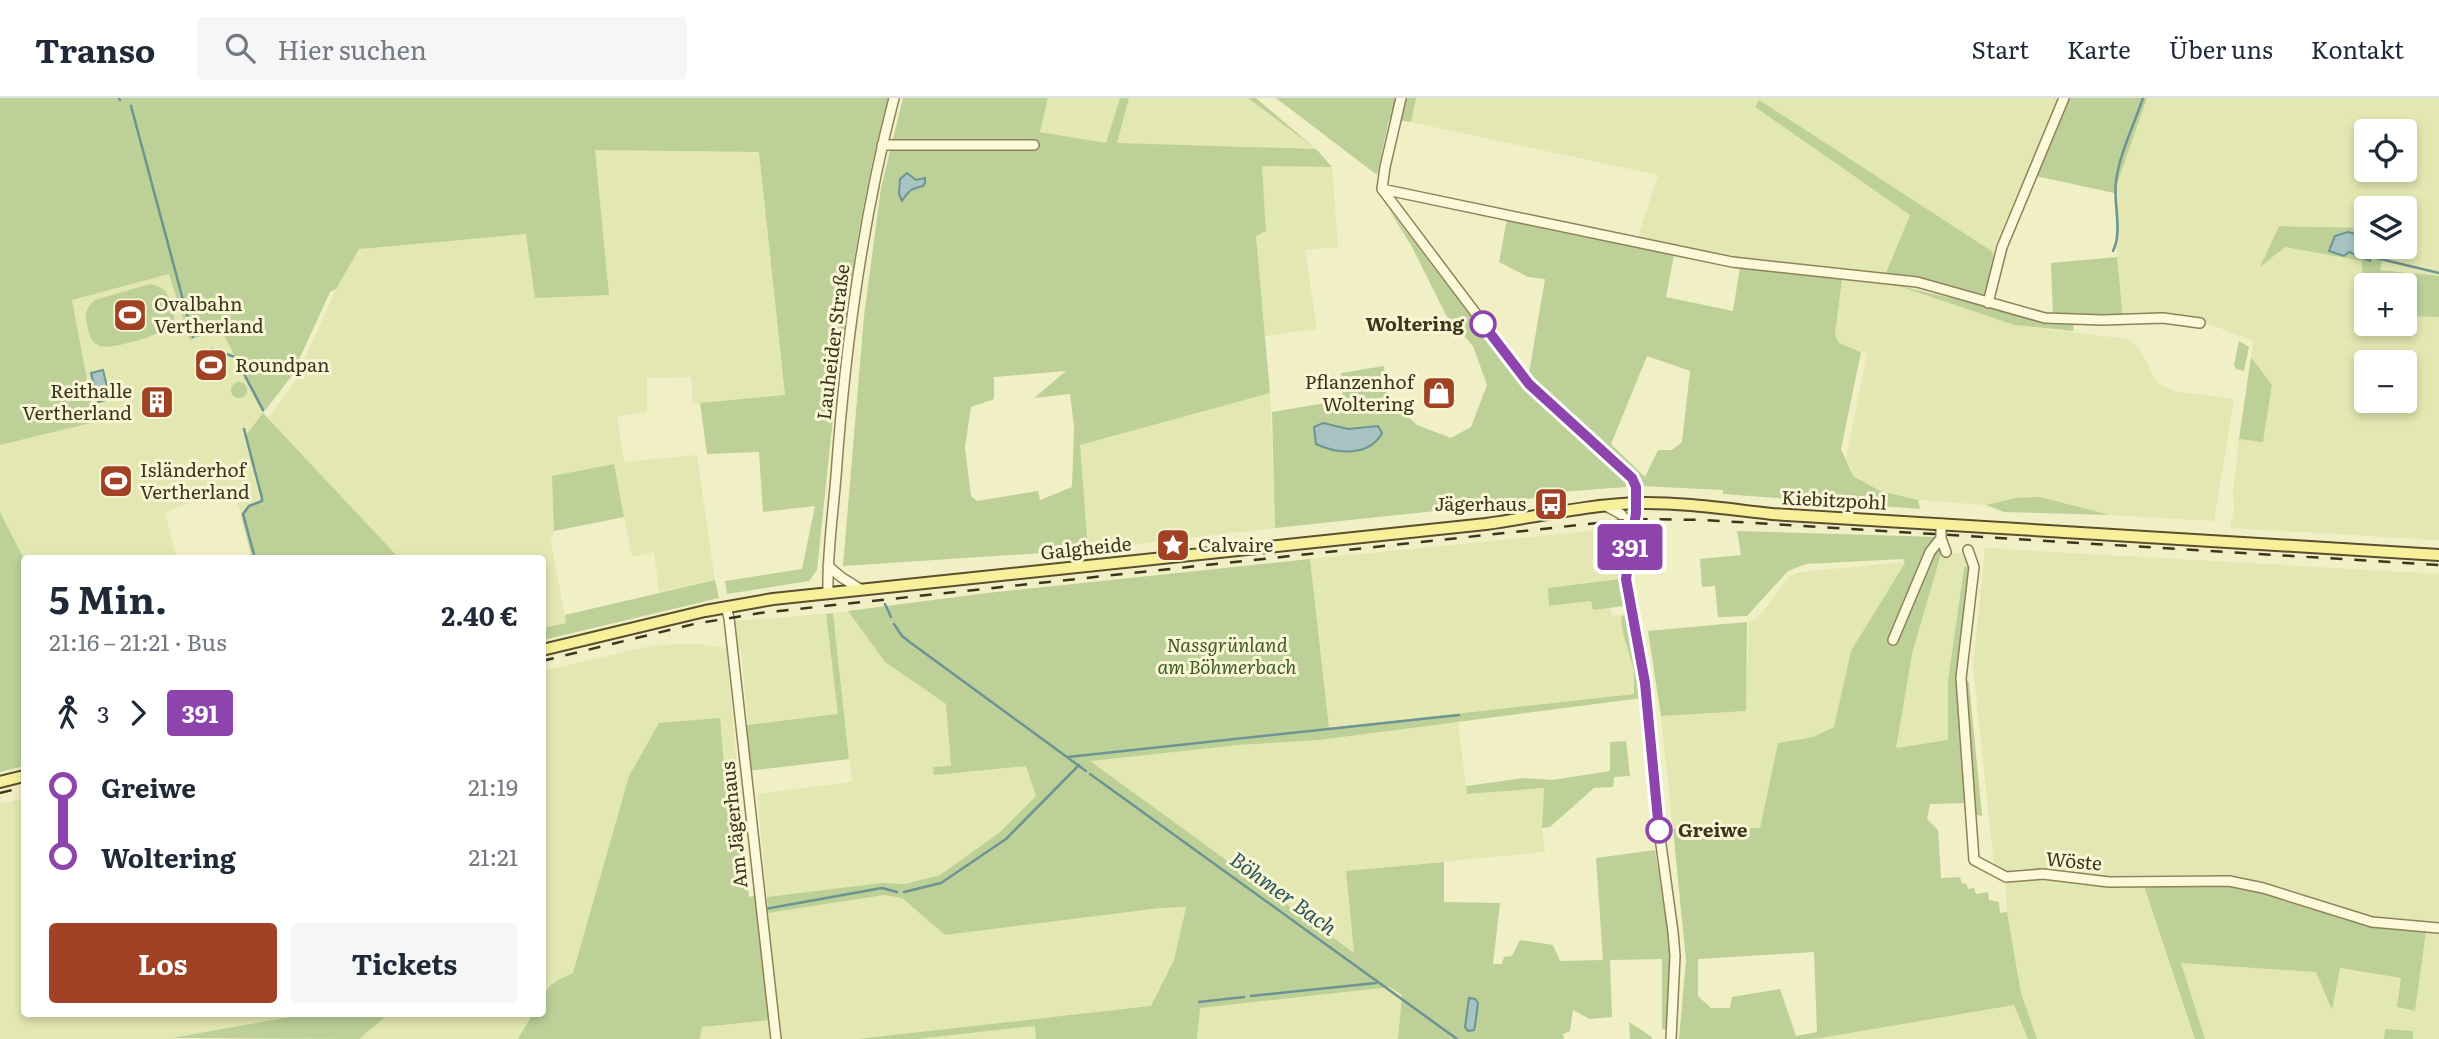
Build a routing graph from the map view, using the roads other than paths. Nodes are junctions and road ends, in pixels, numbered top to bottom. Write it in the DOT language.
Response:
graph roads {
  1 [pos="894,98"];
  2 [pos="1401,98"];
  3 [pos="2064,98"];
  4 [pos="882,145"];
  5 [pos="1034,145"];
  6 [pos="1382,188"];
  7 [pos="1988,303"];
  8 [pos="2200,323"];
  9 [pos="1636,503"];
  10 [pos="1605,505"];
  11 [pos="1941,524"];
  12 [pos="1633,528"];
  13 [pos="1941,538"];
  14 [pos="1968,550"];
  15 [pos="1946,552"];
  16 [pos="2439,555"];
  17 [pos="828,566"];
  18 [pos="860,589"];
  19 [pos="828,593"];
  20 [pos="726,607"];
  21 [pos="1893,640"];
  22 [pos="546,649"];
  23 [pos="21,777"];
  24 [pos="0,782"];
  25 [pos="2439,928"];
  26 [pos="776,1039"];
  27 [pos="1671,1039"];
  1 -- 4 [label="street, Lauheider Straße"];
  2 -- 6 [label="street"];
  3 -- 7 [label="street"];
  4 -- 5 [label="street"];
  4 -- 17 [label="street, Lauheider Straße"];
  6 -- 7 [label="street"];
  6 -- 9 [label="street"];
  7 -- 8 [label="street"];
  9 -- 10 [label="main road, Galgheide"];
  9 -- 11 [label="main road, Kiebitzpohl"];
  9 -- 12 [label="street"];
  10 -- 12 [label="street"];
  10 -- 18 [label="main road, Galgheide"];
  11 -- 13 [label="street"];
  11 -- 16 [label="main road, Kiebitzpohl"];
  12 -- 27 [label="street"];
  13 -- 15 [label="street"];
  13 -- 21 [label="street"];
  14 -- 25 [label="street, Wöste"];
  17 -- 18 [label="street"];
  17 -- 19 [label="street, Lauheider Straße"];
  18 -- 19 [label="main road, Galgheide"];
  19 -- 20 [label="main road, Galgheide"];
  20 -- 22 [label="main road, Galgheide"];
  20 -- 26 [label="street, Am Jägerhaus"];
  23 -- 24 [label="main road"];
}
